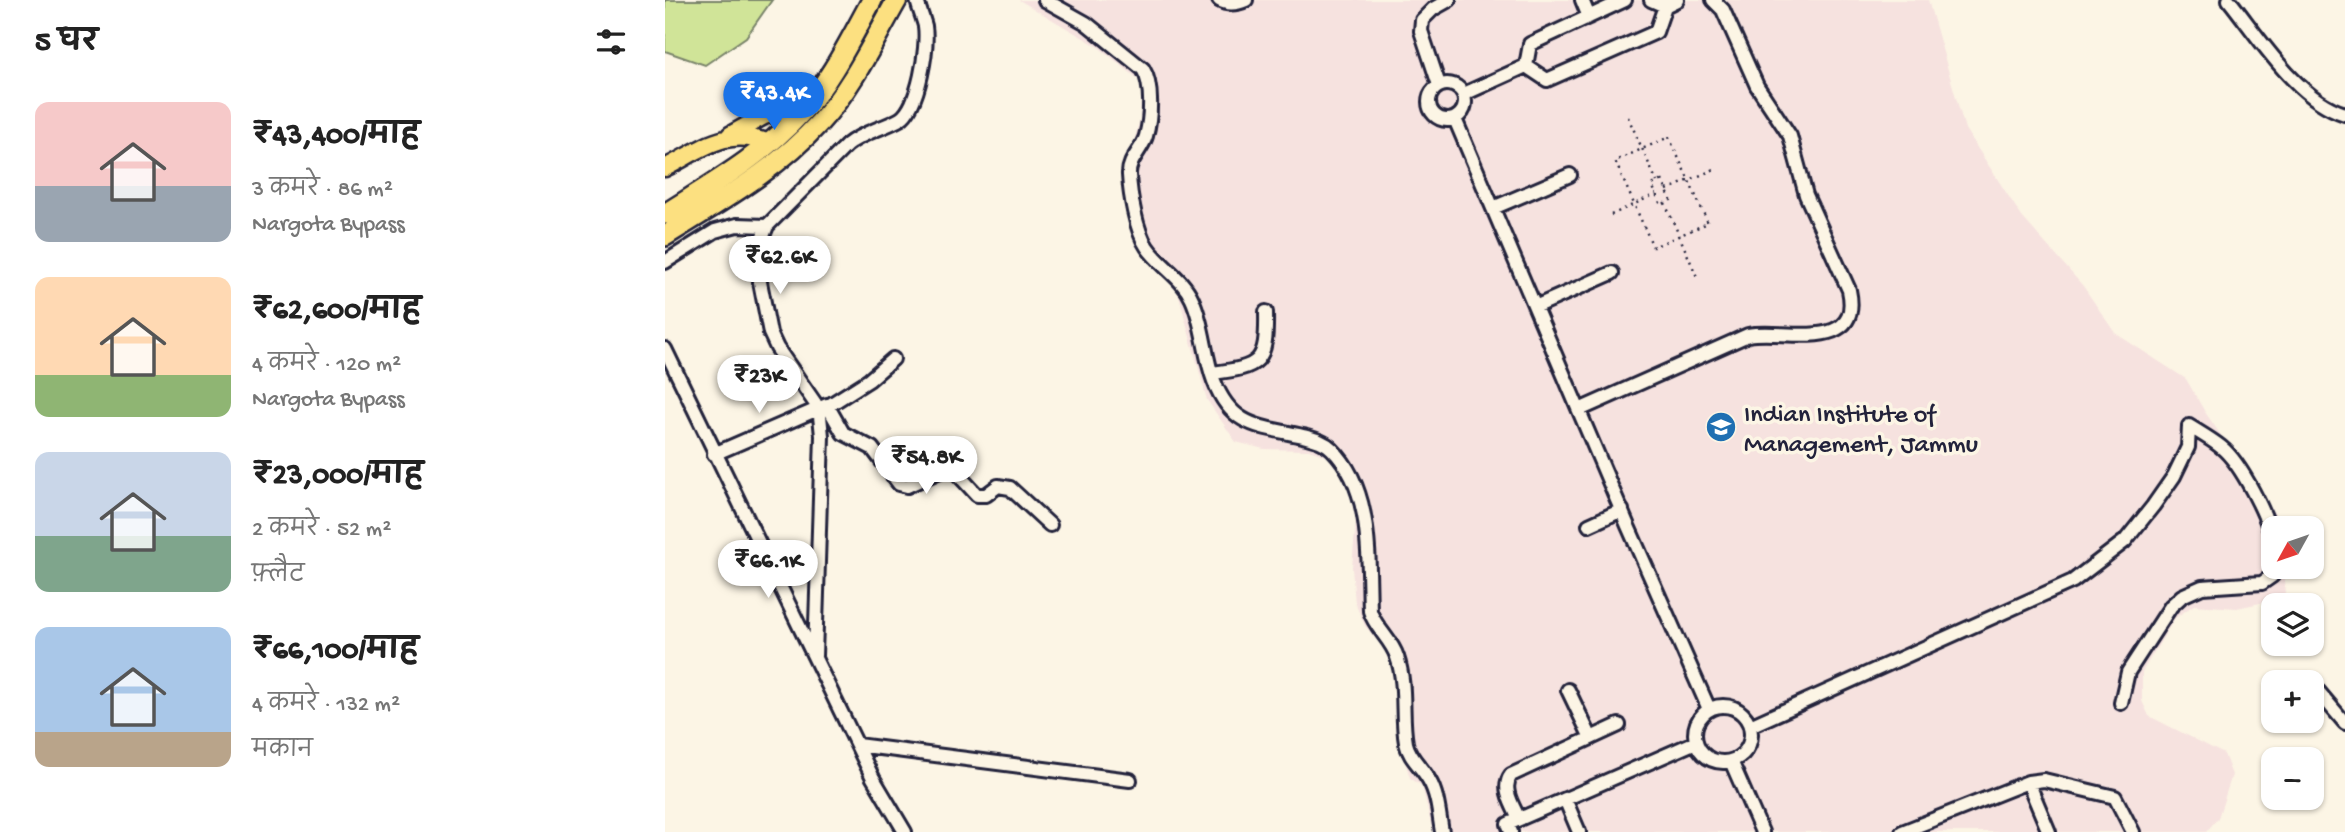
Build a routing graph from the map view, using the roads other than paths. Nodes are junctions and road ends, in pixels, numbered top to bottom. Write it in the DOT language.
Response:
graph roads {
  1 [pos="872,0"];
  2 [pos="897,0"];
  3 [pos="917,0"];
  4 [pos="1045,0"];
  5 [pos="1219,0"];
  6 [pos="1246,0"];
  7 [pos="1449,0"];
  8 [pos="1582,0"];
  9 [pos="1625,0"];
  10 [pos="1651,0"];
  11 [pos="1677,0"];
  12 [pos="1713,0"];
  13 [pos="2229,0"];
  14 [pos="1665,6"];
  15 [pos="1589,16"];
  16 [pos="1526,66"];
  17 [pos="1439,85"];
  18 [pos="1464,94"];
  19 [pos="809,103"];
  20 [pos="2345,114"];
  21 [pos="1455,119"];
  22 [pos="728,136"];
  23 [pos="770,143"];
  24 [pos="665,168"];
  25 [pos="1570,175"];
  26 [pos="725,188"];
  27 [pos="1493,208"];
  28 [pos="665,214"];
  29 [pos="767,226"];
  30 [pos="665,236"];
  31 [pos="665,262"];
  32 [pos="1612,273"];
  33 [pos="1535,306"];
  34 [pos="1266,312"];
  35 [pos="665,349"];
  36 [pos="893,359"];
  37 [pos="1212,373"];
  38 [pos="823,408"];
  39 [pos="1579,410"];
  40 [pos="715,454"];
  41 [pos="1622,510"];
  42 [pos="2264,516"];
  43 [pos="1050,524"];
  44 [pos="1589,525"];
  45 [pos="2268,579"];
  46 [pos="815,656"];
  47 [pos="1568,690"];
  48 [pos="2324,698"];
  49 [pos="2122,702"];
  50 [pos="1709,709"];
  51 [pos="2345,723"];
  52 [pos="1619,725"];
  53 [pos="1750,726"];
  54 [pos="1591,738"];
  55 [pos="1696,742"];
  56 [pos="857,745"];
  57 [pos="1731,761"];
  58 [pos="1130,780"];
  59 [pos="2028,782"];
  60 [pos="1565,799"];
  61 [pos="1519,820"];
  62 [pos="905,832"];
  63 [pos="1442,832"];
  64 [pos="1511,832"];
  65 [pos="1579,832"];
  66 [pos="1762,832"];
  67 [pos="1902,832"];
  68 [pos="2049,832"];
  69 [pos="2133,832"];
  1 -- 19 [label="highway"];
  2 -- 26 [label="highway"];
  3 -- 29 [label="street"];
  4 -- 37 [label="street"];
  5 -- 6 [label="street"];
  7 -- 17 [label="street"];
  8 -- 15 [label="street"];
  9 -- 15 [label="street"];
  10 -- 14 [label="street"];
  11 -- 14 [label="street"];
  12 -- 39 [label="street"];
  13 -- 20 [label="street"];
  14 -- 16 [label="street"];
  15 -- 16 [label="street"];
  16 -- 18 [label="street"];
  17 -- 18 [label="street"];
  17 -- 21 [label="street"];
  18 -- 21 [label="street"];
  19 -- 22 [label="main road"];
  19 -- 23 [label="highway"];
  21 -- 27 [label="street"];
  22 -- 23 [label="main road"];
  22 -- 24 [label="main road"];
  23 -- 26 [label="highway"];
  25 -- 27 [label="street"];
  26 -- 28 [label="highway"];
  26 -- 30 [label="highway"];
  27 -- 33 [label="street"];
  29 -- 31 [label="street"];
  29 -- 38 [label="street"];
  32 -- 33 [label="street"];
  33 -- 39 [label="street"];
  34 -- 37 [label="street"];
  35 -- 40 [label="street"];
  36 -- 38 [label="street"];
  37 -- 63 [label="street"];
  38 -- 40 [label="street"];
  38 -- 43 [label="street"];
  38 -- 46 [label="street"];
  39 -- 41 [label="street"];
  40 -- 46 [label="street"];
  41 -- 44 [label="street"];
  41 -- 50 [label="street"];
  42 -- 53 [label="street"];
  45 -- 49 [label="street"];
  46 -- 56 [label="street"];
  47 -- 54 [label="street"];
  48 -- 51 [label="street"];
  50 -- 53 [label="street"];
  50 -- 55 [label="street"];
  52 -- 54 [label="street"];
  53 -- 57 [label="street"];
  54 -- 61 [label="street"];
  55 -- 57 [label="street"];
  55 -- 60 [label="street"];
  56 -- 58 [label="street"];
  56 -- 62 [label="street"];
  57 -- 66 [label="street"];
  59 -- 67 [label="street"];
  59 -- 68 [label="street"];
  59 -- 69 [label="street"];
  60 -- 61 [label="street"];
  60 -- 65 [label="street"];
  61 -- 64 [label="street"];
}
